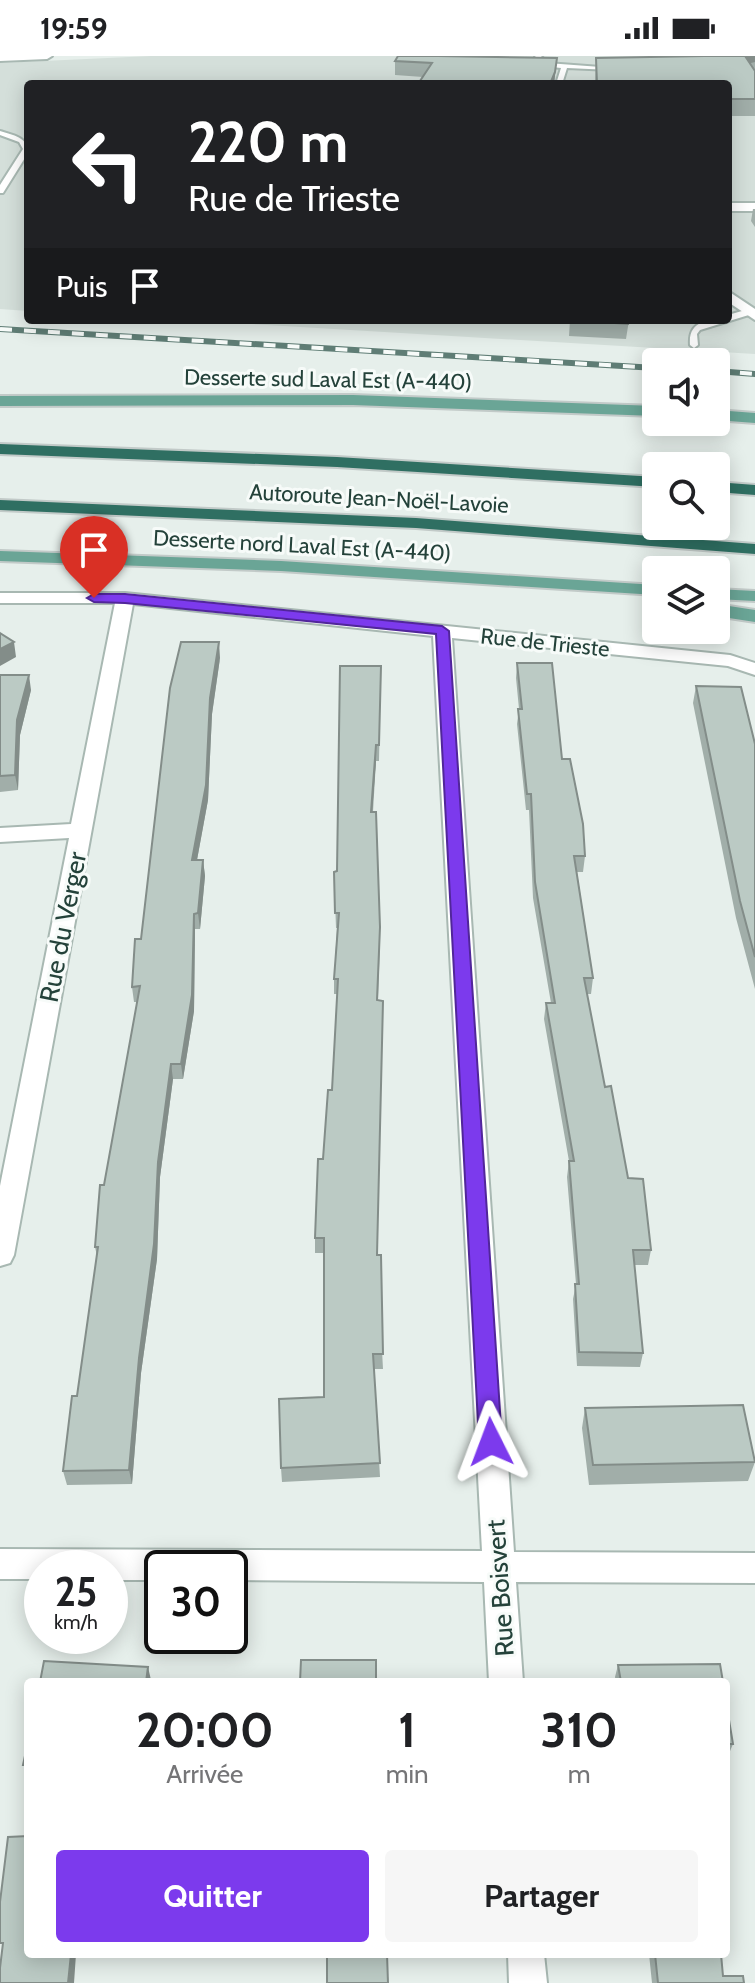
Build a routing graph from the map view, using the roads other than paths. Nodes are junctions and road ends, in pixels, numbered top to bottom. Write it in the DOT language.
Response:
graph roads {
  1 [pos="47,56"];
  2 [pos="538,56"];
  3 [pos="0,58"];
  4 [pos="564,68"];
  5 [pos="616,68"];
  6 [pos="560,80"];
  7 [pos="0,133"];
  8 [pos="24,144"];
  9 [pos="24,158"];
  10 [pos="0,191"];
  11 [pos="732,207"];
  12 [pos="755,207"];
  13 [pos="732,298"];
  14 [pos="752,314"];
  15 [pos="732,317"];
  16 [pos="710,324"];
  17 [pos="694,345"];
  18 [pos="0,401"];
  19 [pos="642,410"];
  20 [pos="730,416"];
  21 [pos="755,418"];
  22 [pos="0,449"];
  23 [pos="642,481"];
  24 [pos="730,488"];
  25 [pos="755,490"];
  26 [pos="0,505"];
  27 [pos="107,509"];
  28 [pos="0,512"];
  29 [pos="755,549"];
  30 [pos="0,556"];
  31 [pos="506,581"];
  32 [pos="642,589"];
  33 [pos="730,595"];
  34 [pos="755,596"];
  35 [pos="0,598"];
  36 [pos="125,598"];
  37 [pos="642,600"];
  38 [pos="730,612"];
  39 [pos="755,616"];
  40 [pos="442,631"];
  41 [pos="755,669"];
  42 [pos="81,830"];
  43 [pos="0,835"];
  44 [pos="0,1255"];
  45 [pos="0,1564"];
  46 [pos="498,1566"];
  47 [pos="755,1568"];
  48 [pos="506,1678"];
  49 [pos="526,1958"];
  50 [pos="528,1983"];
  1 -- 3 [label="street"];
  2 -- 4 [label="lane"];
  4 -- 5 [label="lane"];
  4 -- 6 [label="lane"];
  7 -- 8 [label="lane"];
  9 -- 10 [label="lane"];
  11 -- 12 [label="street"];
  13 -- 14 [label="street"];
  14 -- 15 [label="lane"];
  16 -- 17 [label="lane"];
  18 -- 19 [label="main road, Desserte sud Laval Est (A-440)"];
  20 -- 21 [label="main road"];
  22 -- 23 [label="highway, Autoroute Jean-Noël-Lavoie"];
  24 -- 25 [label="highway"];
  26 -- 27 [label="highway, Autoroute Jean-Noël-Lavoie"];
  27 -- 28 [label="highway"];
  27 -- 29 [label="highway, Autoroute Jean-Noël-Lavoie"];
  30 -- 31 [label="main road, Desserte nord Laval Est (A-440)"];
  31 -- 32 [label="main road"];
  31 -- 37 [label="main road"];
  33 -- 34 [label="main road"];
  35 -- 36 [label="street, Rue de Trieste"];
  36 -- 40 [label="street, Rue de Trieste"];
  36 -- 42 [label="street, Rue du Verger"];
  38 -- 39 [label="main road"];
  40 -- 41 [label="street, Rue de Trieste"];
  40 -- 46 [label="street, Rue Boisvert"];
  42 -- 43 [label="street"];
  42 -- 44 [label="street, Rue du Verger"];
  45 -- 46 [label="street"];
  46 -- 47 [label="street"];
  46 -- 48 [label="street, Rue Boisvert"];
  49 -- 50 [label="street"];
}
